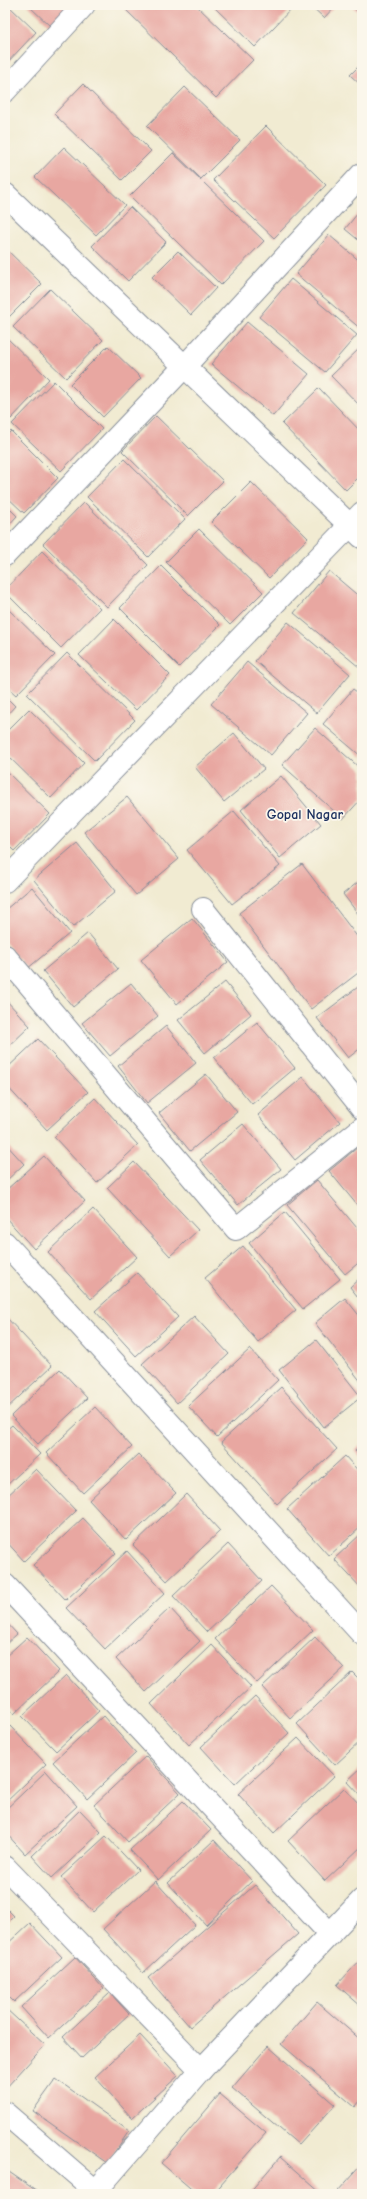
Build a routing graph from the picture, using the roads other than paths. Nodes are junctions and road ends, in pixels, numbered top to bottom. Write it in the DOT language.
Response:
graph roads {
  1 [pos="84,5"];
  2 [pos="5,91"];
  3 [pos="362,174"];
  4 [pos="5,194"];
  5 [pos="184,367"];
  6 [pos="358,525"];
  7 [pos="5,555"];
  8 [pos="5,881"];
  9 [pos="203,909"];
  10 [pos="5,956"];
  11 [pos="362,1108"];
  12 [pos="362,1128"];
  13 [pos="5,1243"];
  14 [pos="5,1585"];
  15 [pos="362,1634"];
  16 [pos="5,1867"];
  17 [pos="362,1900"];
  18 [pos="330,1934"];
  19 [pos="201,2070"];
  20 [pos="5,2113"];
  21 [pos="97,2193"];
  1 -- 2 [label="street"];
  3 -- 5 [label="street"];
  4 -- 5 [label="street"];
  5 -- 6 [label="street"];
  5 -- 7 [label="street"];
  6 -- 8 [label="street"];
  9 -- 11 [label="street"];
  10 -- 12 [label="street"];
  13 -- 15 [label="street"];
  14 -- 18 [label="street"];
  16 -- 19 [label="street"];
  17 -- 18 [label="street"];
  18 -- 19 [label="street"];
  19 -- 21 [label="street"];
  20 -- 21 [label="street"];
}
